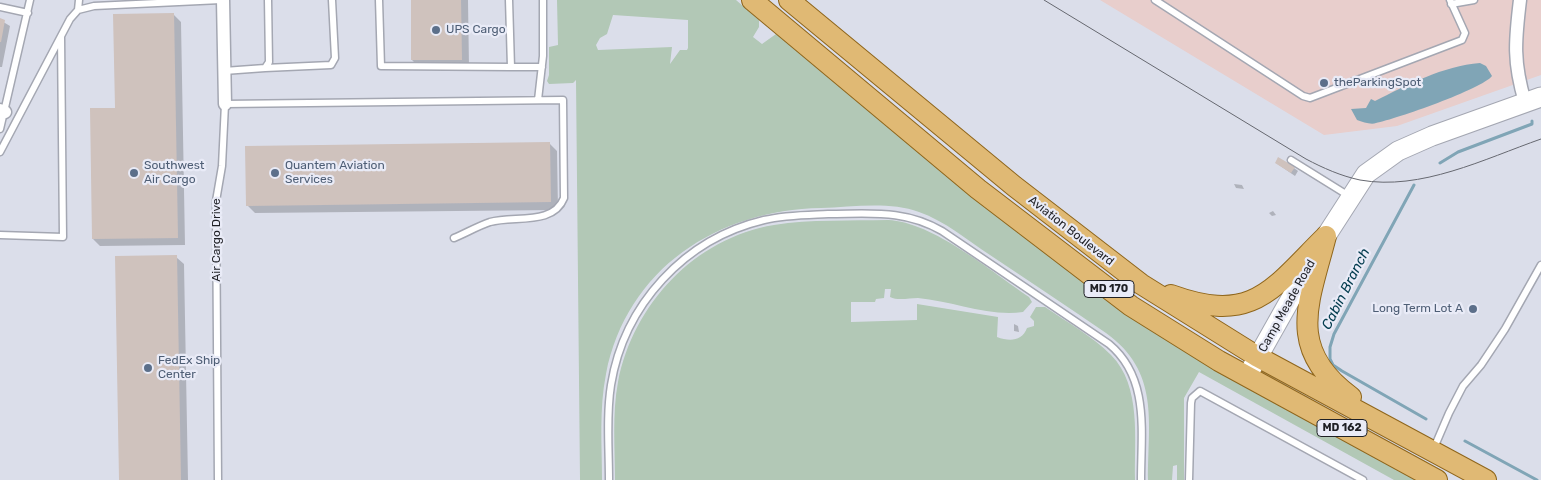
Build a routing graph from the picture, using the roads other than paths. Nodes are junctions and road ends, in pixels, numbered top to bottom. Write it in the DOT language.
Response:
graph roads {
  1 [pos="30,0"];
  2 [pos="79,0"];
  3 [pos="222,0"];
  4 [pos="268,0"];
  5 [pos="332,0"];
  6 [pos="379,0"];
  7 [pos="509,0"];
  8 [pos="543,0"];
  9 [pos="752,0"];
  10 [pos="788,0"];
  11 [pos="1154,0"];
  12 [pos="1474,0"];
  13 [pos="1520,0"];
  14 [pos="1451,2"];
  15 [pos="0,7"];
  16 [pos="78,10"];
  17 [pos="28,13"];
  18 [pos="61,36"];
  19 [pos="510,67"];
  20 [pos="542,67"];
  21 [pos="265,68"];
  22 [pos="224,70"];
  23 [pos="538,100"];
  24 [pos="1533,100"];
  25 [pos="225,104"];
  26 [pos="2,111"];
  27 [pos="0,130"];
  28 [pos="0,152"];
  29 [pos="1291,160"];
  30 [pos="1350,196"];
  31 [pos="0,235"];
  32 [pos="1326,236"];
  33 [pos="454,238"];
  34 [pos="1541,265"];
  35 [pos="1142,284"];
  36 [pos="1258,357"];
  37 [pos="1247,377"];
  38 [pos="1408,438"];
  39 [pos="1433,452"];
  40 [pos="218,480"];
  41 [pos="609,480"];
  42 [pos="1141,480"];
  43 [pos="1189,480"];
  44 [pos="1363,480"];
  45 [pos="1437,480"];
  46 [pos="1486,480"];
  1 -- 17 [label="lane"];
  2 -- 16 [label="lane"];
  3 -- 16 [label="lane"];
  3 -- 22 [label="street, Air Cargo Drive"];
  4 -- 21 [label="lane"];
  5 -- 21 [label="lane"];
  6 -- 19 [label="lane"];
  7 -- 19 [label="lane"];
  8 -- 20 [label="lane"];
  9 -- 37 [label="main road, Aviation Boulevard / MD 170"];
  10 -- 35 [label="main road, Aviation Boulevard / MD 170"];
  11 -- 14 [label="lane"];
  12 -- 14 [label="lane"];
  13 -- 24 [label="street"];
  15 -- 17 [label="lane"];
  16 -- 18 [label="lane"];
  17 -- 26 [label="lane"];
  18 -- 28 [label="lane"];
  18 -- 31 [label="lane"];
  19 -- 20 [label="lane"];
  20 -- 23 [label="lane"];
  21 -- 22 [label="lane"];
  22 -- 25 [label="street, Air Cargo Drive"];
  23 -- 25 [label="lane"];
  23 -- 33 [label="lane"];
  24 -- 30 [label="main road, MD 170"];
  25 -- 40 [label="lane, Air Cargo Drive"];
  26 -- 27 [label="lane"];
  29 -- 30 [label="lane"];
  30 -- 32 [label="main road, MD 170"];
  32 -- 35 [label="main road, MD 170"];
  32 -- 36 [label="main road, Camp Meade Road / MD 170"];
  32 -- 38 [label="main road"];
  34 -- 39 [label="lane"];
  35 -- 36 [label="main road, Aviation Boulevard / MD 162"];
  36 -- 37 [label="main road, Camp Meade Road / MD 170"];
  36 -- 38 [label="main road, Aviation Boulevard / MD 162"];
  37 -- 45 [label="main road, Aviation Boulevard / MD 162"];
  38 -- 39 [label="main road, Aviation Boulevard / MD 162"];
  39 -- 46 [label="main road, Aviation Boulevard / MD 162"];
  41 -- 42 [label="lane"];
  43 -- 44 [label="lane"];
}
